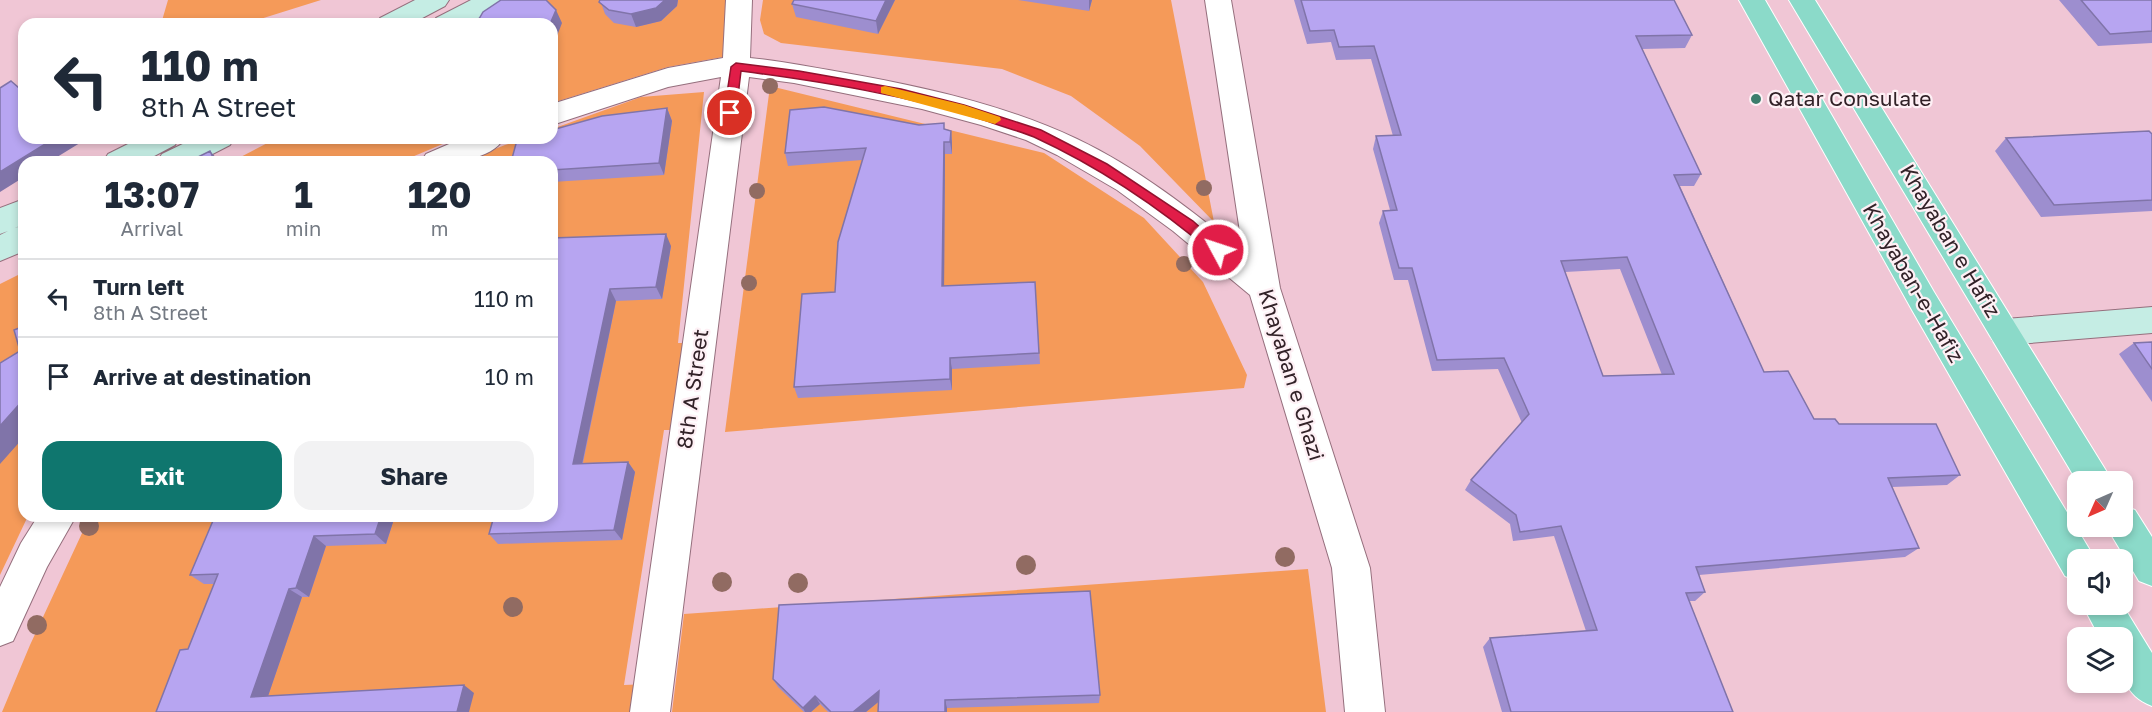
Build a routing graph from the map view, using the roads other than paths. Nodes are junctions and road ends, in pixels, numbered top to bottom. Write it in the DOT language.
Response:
graph roads {
  1 [pos="436,0"];
  2 [pos="492,0"];
  3 [pos="739,0"];
  4 [pos="1218,0"];
  5 [pos="1752,0"];
  6 [pos="1802,0"];
  7 [pos="401,18"];
  8 [pos="457,18"];
  9 [pos="736,67"];
  10 [pos="558,113"];
  11 [pos="153,144"];
  12 [pos="208,144"];
  13 [pos="476,144"];
  14 [pos="130,156"];
  15 [pos="184,156"];
  16 [pos="450,156"];
  17 [pos="18,213"];
  18 [pos="0,222"];
  19 [pos="18,240"];
  20 [pos="0,249"];
  21 [pos="1264,288"];
  22 [pos="2152,320"];
  23 [pos="2005,332"];
  24 [pos="2063,429"];
  25 [pos="2089,471"];
  26 [pos="2095,471"];
  27 [pos="2133,519"];
  28 [pos="54,522"];
  29 [pos="2132,537"];
  30 [pos="2152,542"];
  31 [pos="2069,549"];
  32 [pos="2152,568"];
  33 [pos="0,628"];
  34 [pos="2133,658"];
  35 [pos="2133,660"];
  36 [pos="2152,687"];
  37 [pos="2152,694"];
  38 [pos="650,712"];
  39 [pos="1365,712"];
  1 -- 7 [label="main road"];
  2 -- 8 [label="main road"];
  3 -- 9 [label="street, 8th A Street"];
  4 -- 21 [label="street, Khayaban e Ghazi"];
  5 -- 31 [label="main road, Khayaban-e-Hafiz"];
  6 -- 23 [label="main road, Khayaban e Hafiz"];
  9 -- 10 [label="street"];
  9 -- 21 [label="street"];
  9 -- 38 [label="street, 8th A Street"];
  11 -- 14 [label="main road"];
  12 -- 15 [label="main road"];
  13 -- 16 [label="street"];
  17 -- 18 [label="main road"];
  19 -- 20 [label="main road"];
  21 -- 39 [label="street, Khayaban e Ghazi"];
  22 -- 23 [label="main road"];
  23 -- 24 [label="main road, Khayaban e Hafiz"];
  24 -- 25 [label="main road, Khayaban e Hafiz"];
  24 -- 26 [label="main road"];
  27 -- 30 [label="main road"];
  28 -- 33 [label="street"];
  29 -- 32 [label="main road"];
  34 -- 36 [label="main road"];
  35 -- 37 [label="main road"];
}
